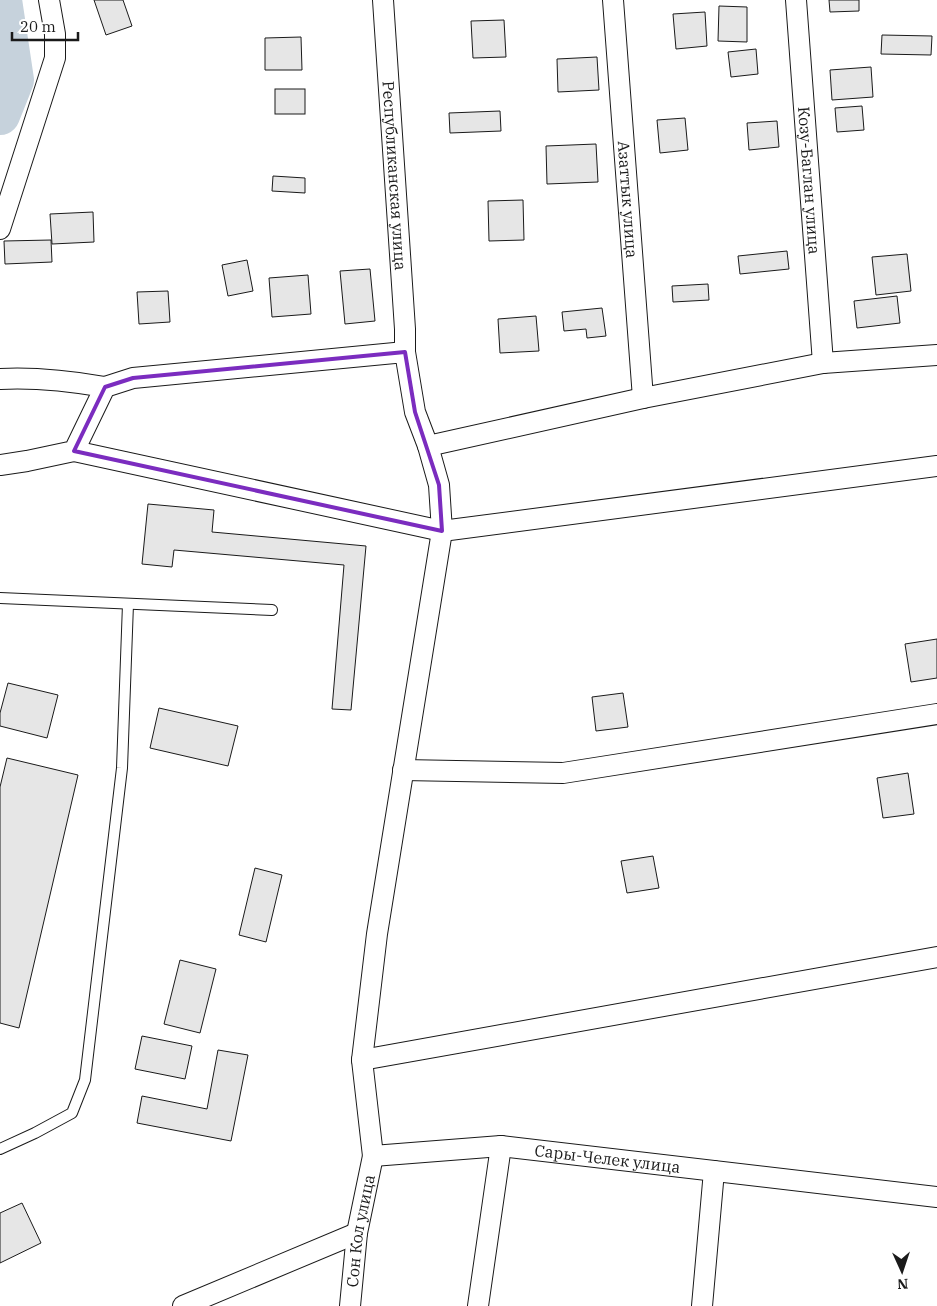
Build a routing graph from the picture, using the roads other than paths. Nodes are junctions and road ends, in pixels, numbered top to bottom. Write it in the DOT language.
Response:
graph roads {
  1 [pos="49,0"];
  2 [pos="383,0"];
  3 [pos="613,0"];
  4 [pos="796,0"];
  5 [pos="0,229"];
  6 [pos="405,352"];
  7 [pos="937,355"];
  8 [pos="823,363"];
  9 [pos="0,379"];
  10 [pos="105,387"];
  11 [pos="643,398"];
  12 [pos="428,446"];
  13 [pos="74,451"];
  14 [pos="0,465"];
  15 [pos="937,466"];
  16 [pos="442,531"];
  17 [pos="0,598"];
  18 [pos="128,604"];
  19 [pos="272,610"];
  20 [pos="937,714"];
  21 [pos="403,770"];
  22 [pos="937,956"];
  23 [pos="362,1060"];
  24 [pos="501,1146"];
  25 [pos="0,1149"];
  26 [pos="373,1156"];
  27 [pos="714,1171"];
  28 [pos="937,1197"];
  29 [pos="357,1233"];
  30 [pos="183,1306"];
  31 [pos="350,1306"];
  32 [pos="478,1306"];
  33 [pos="702,1306"];
  1 -- 5 [label="street"];
  2 -- 6 [label="street, Республиканская улица"];
  3 -- 11 [label="street, Азаттык улица"];
  4 -- 8 [label="street, Козу-Баглан улица"];
  6 -- 10 [label="street"];
  6 -- 12 [label="street, Республиканская улица"];
  7 -- 8 [label="street"];
  8 -- 11 [label="street"];
  9 -- 10 [label="street"];
  10 -- 13 [label="street"];
  11 -- 12 [label="street"];
  12 -- 16 [label="street, Республиканская улица"];
  13 -- 14 [label="street"];
  13 -- 16 [label="street"];
  15 -- 16 [label="street"];
  16 -- 21 [label="street, Республиканская улица"];
  17 -- 18 [label="lane"];
  18 -- 19 [label="lane"];
  18 -- 25 [label="lane"];
  20 -- 21 [label="street"];
  21 -- 23 [label="street, Республиканская улица"];
  22 -- 23 [label="street"];
  23 -- 26 [label="street"];
  24 -- 26 [label="street, Сары-Челек улица"];
  24 -- 27 [label="street, Сары-Челек улица"];
  24 -- 32 [label="street"];
  26 -- 29 [label="street, Сон Кол улица"];
  27 -- 28 [label="street, Сары-Челек улица"];
  27 -- 33 [label="street"];
  29 -- 30 [label="street"];
  29 -- 31 [label="street, Сон Кол улица"];
}
